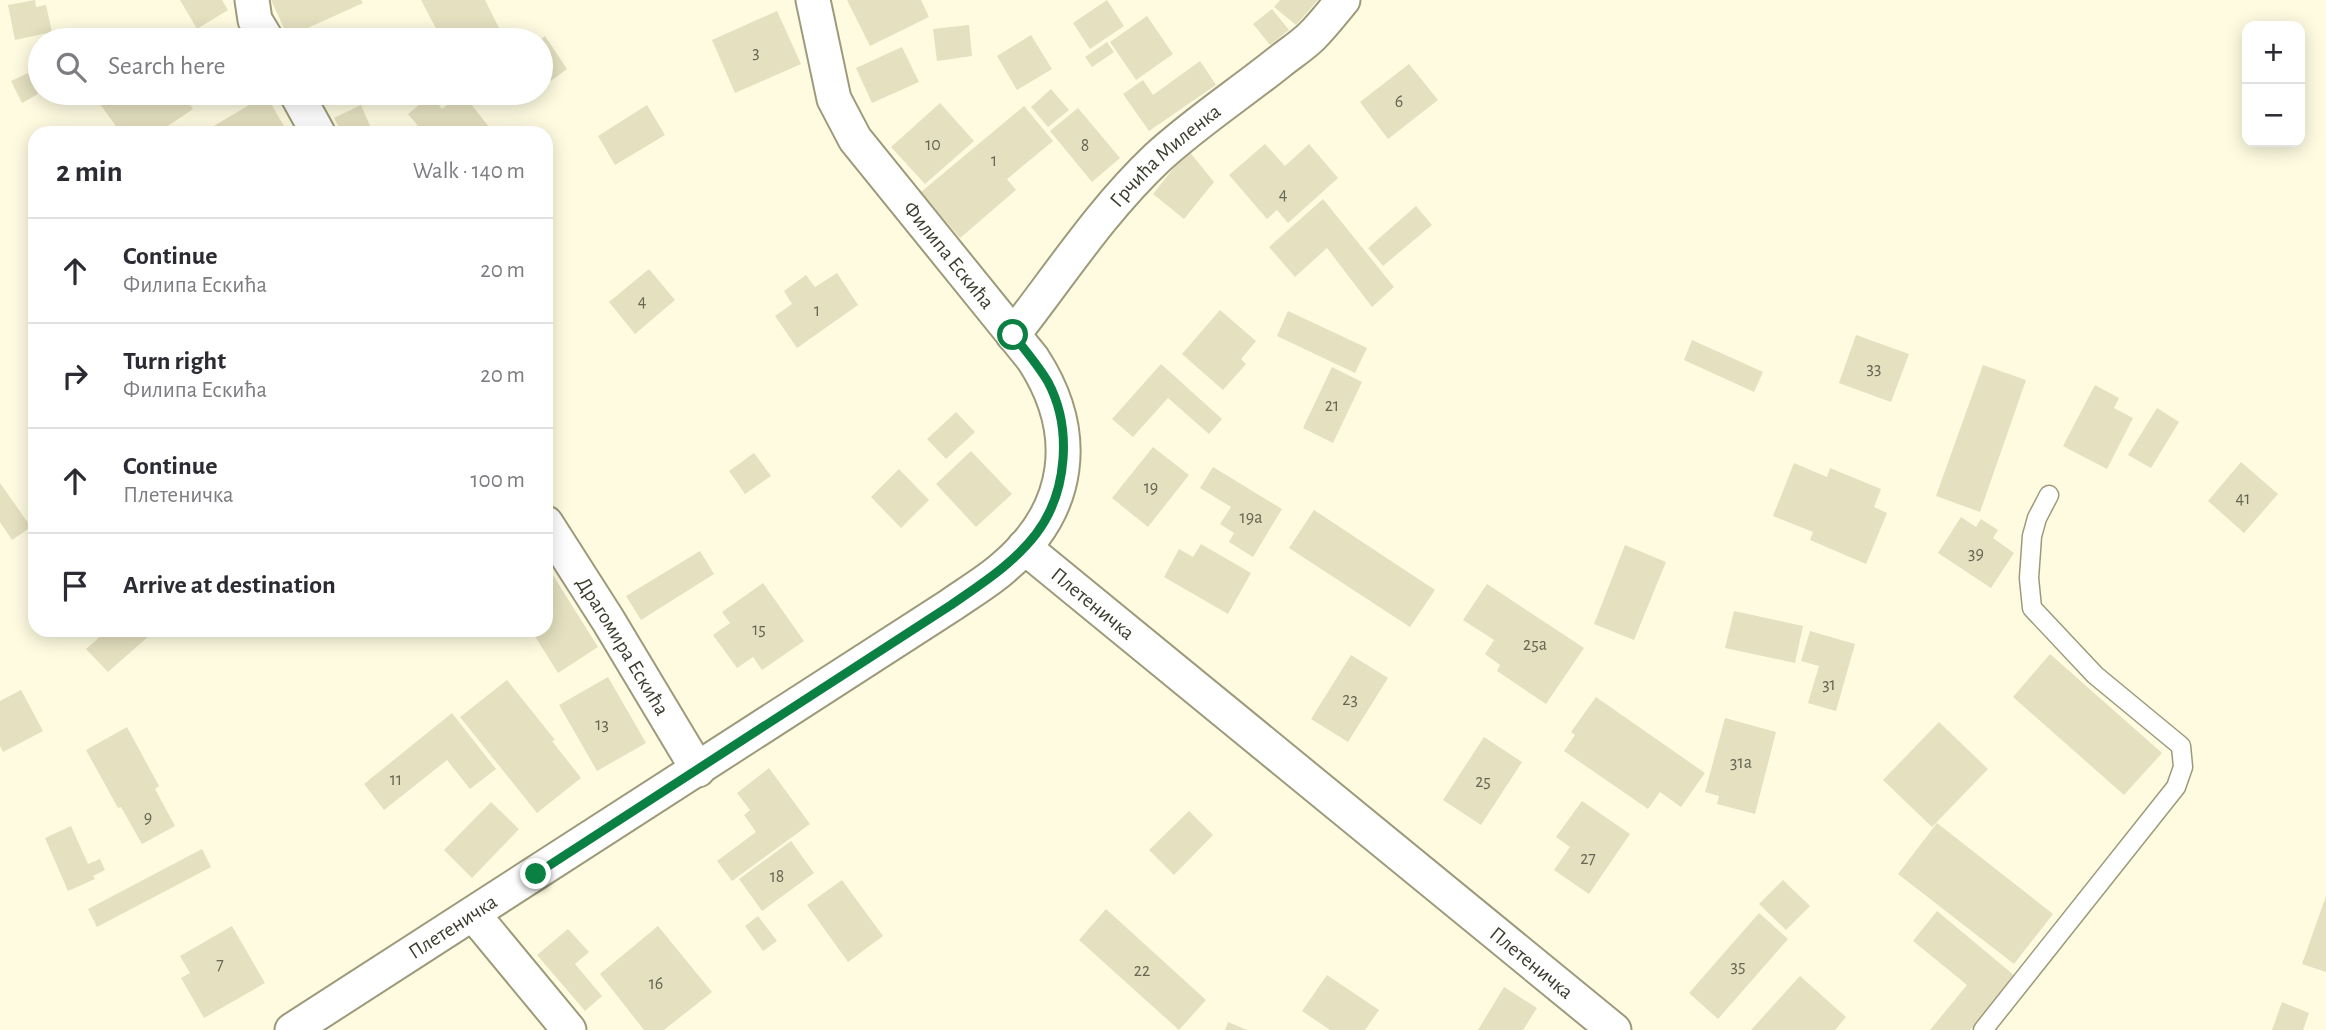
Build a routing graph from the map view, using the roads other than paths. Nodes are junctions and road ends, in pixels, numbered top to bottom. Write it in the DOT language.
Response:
graph roads {
  1 [pos="252,0"];
  2 [pos="813,0"];
  3 [pos="1343,0"];
  4 [pos="260,28"];
  5 [pos="303,105"];
  6 [pos="314,126"];
  7 [pos="1013,335"];
  8 [pos="2049,495"];
  9 [pos="553,534"];
  10 [pos="1024,547"];
  11 [pos="698,770"];
  12 [pos="473,914"];
  13 [pos="292,1030"];
  14 [pos="569,1030"];
  15 [pos="1614,1030"];
  16 [pos="1983,1030"];
  1 -- 4 [label="street"];
  2 -- 7 [label="street, Филипа Ескића"];
  3 -- 7 [label="street, Грчића Миленка"];
  5 -- 6 [label="street"];
  7 -- 10 [label="street, Филипа Ескића"];
  8 -- 16 [label="lane"];
  9 -- 11 [label="street, Драгомира Ескића"];
  10 -- 11 [label="street, Плетеничка"];
  10 -- 15 [label="street, Плетеничка"];
  11 -- 12 [label="street, Плетеничка"];
  12 -- 13 [label="street, Плетеничка"];
  12 -- 14 [label="street"];
}
